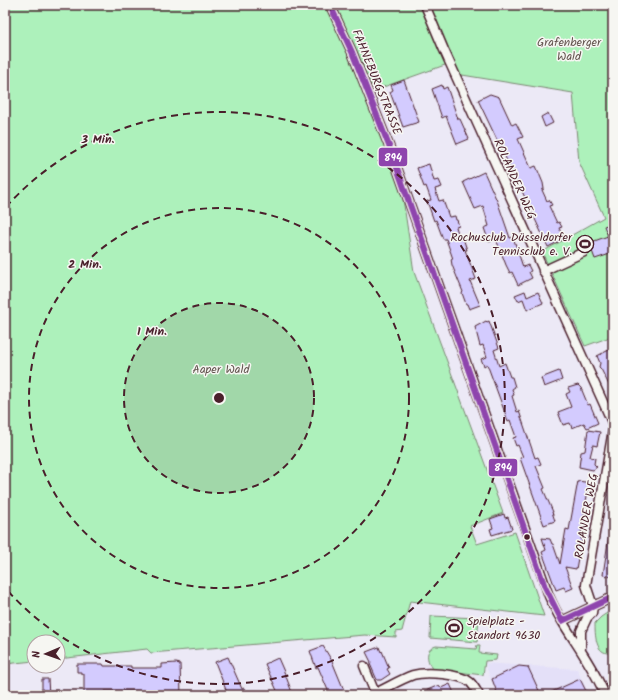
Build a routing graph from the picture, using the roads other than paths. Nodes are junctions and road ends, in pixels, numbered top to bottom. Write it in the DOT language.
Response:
graph roads {
  1 [pos="330,5"];
  2 [pos="425,5"];
  3 [pos="584,252"];
  4 [pos="543,271"];
  5 [pos="613,425"];
  6 [pos="613,597"];
  7 [pos="593,606"];
  8 [pos="562,621"];
  9 [pos="581,650"];
  10 [pos="364,666"];
  11 [pos="373,694"];
  12 [pos="478,695"];
  13 [pos="605,695"];
  1 -- 8 [label="street, FAHNEBURGSTRASSE"];
  2 -- 4 [label="street, ROLANDER WEG"];
  3 -- 4 [label="street"];
  4 -- 5 [label="street, ROLANDER WEG"];
  5 -- 7 [label="street, ROLANDER WEG"];
  6 -- 7 [label="street"];
  7 -- 8 [label="street"];
  7 -- 9 [label="street"];
  8 -- 9 [label="street, FAHNEBURGSTRASSE"];
  9 -- 13 [label="street, FAHNEBURGSTRASSE"];
  10 -- 11 [label="street"];
  11 -- 12 [label="street"];
}
